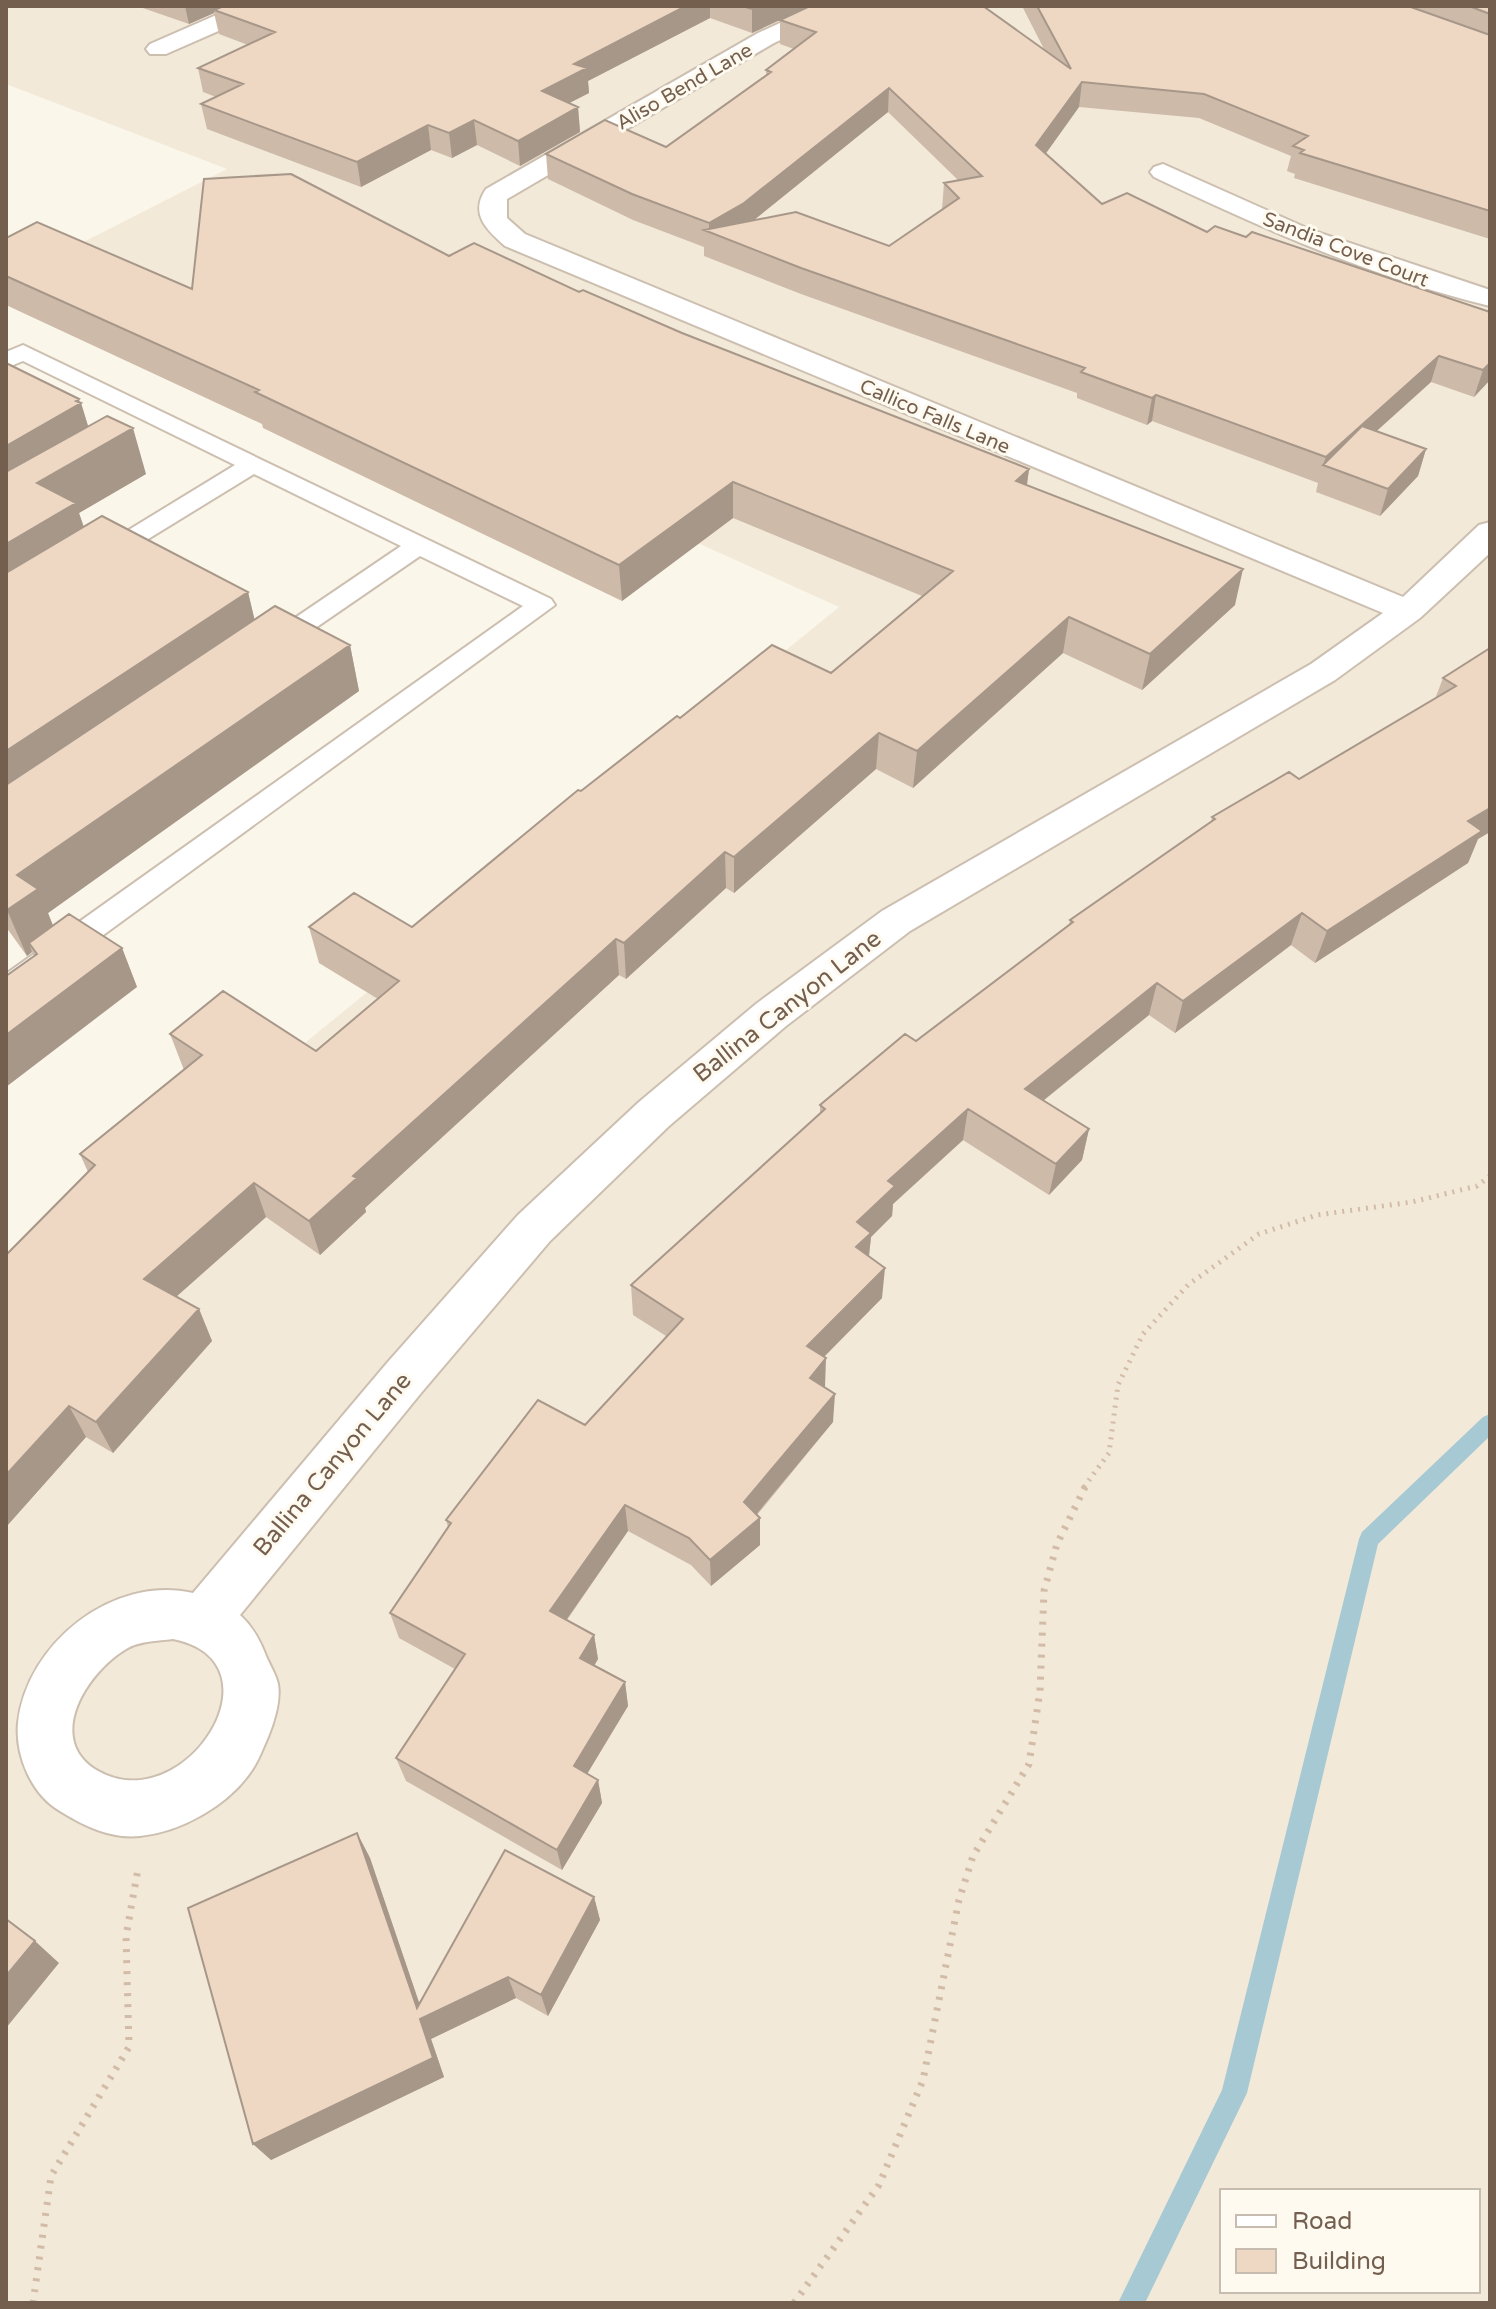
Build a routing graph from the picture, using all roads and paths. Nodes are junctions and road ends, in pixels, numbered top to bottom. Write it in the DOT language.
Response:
graph roads {
  1 [pos="256,6"];
  2 [pos="835,6"];
  3 [pos="158,49"];
  4 [pos="1163,172"];
  5 [pos="495,195"];
  6 [pos="1490,298"];
  7 [pos="6,361"];
  8 [pos="165,421"];
  9 [pos="139,437"];
  10 [pos="253,464"];
  11 [pos="1490,532"];
  12 [pos="419,545"];
  13 [pos="84,568"];
  14 [pos="1408,611"];
  15 [pos="251,660"];
  16 [pos="6,990"];
  17 [pos="1490,1176"];
  18 [pos="203,1621"];
  19 [pos="148,1809"];
  20 [pos="33,2303"];
  21 [pos="794,2303"];
  1 -- 3 [label="street"];
  2 -- 5 [label="street, Aliso Bend Lane"];
  4 -- 6 [label="street, Sandia Cove Court"];
  5 -- 14 [label="street, Callico Falls Lane"];
  7 -- 8 [label="lane"];
  8 -- 9 [label="lane"];
  8 -- 10 [label="lane"];
  10 -- 12 [label="lane"];
  10 -- 13 [label="lane"];
  11 -- 14 [label="street, Ballina Canyon Lane"];
  12 -- 15 [label="lane"];
  12 -- 16 [label="lane"];
  14 -- 18 [label="street, Ballina Canyon Lane"];
  17 -- 21 [label="path"];
  18 -- 19 [label="street"];
  18 -- 19 [label="street"];
  19 -- 20 [label="path"];
}
